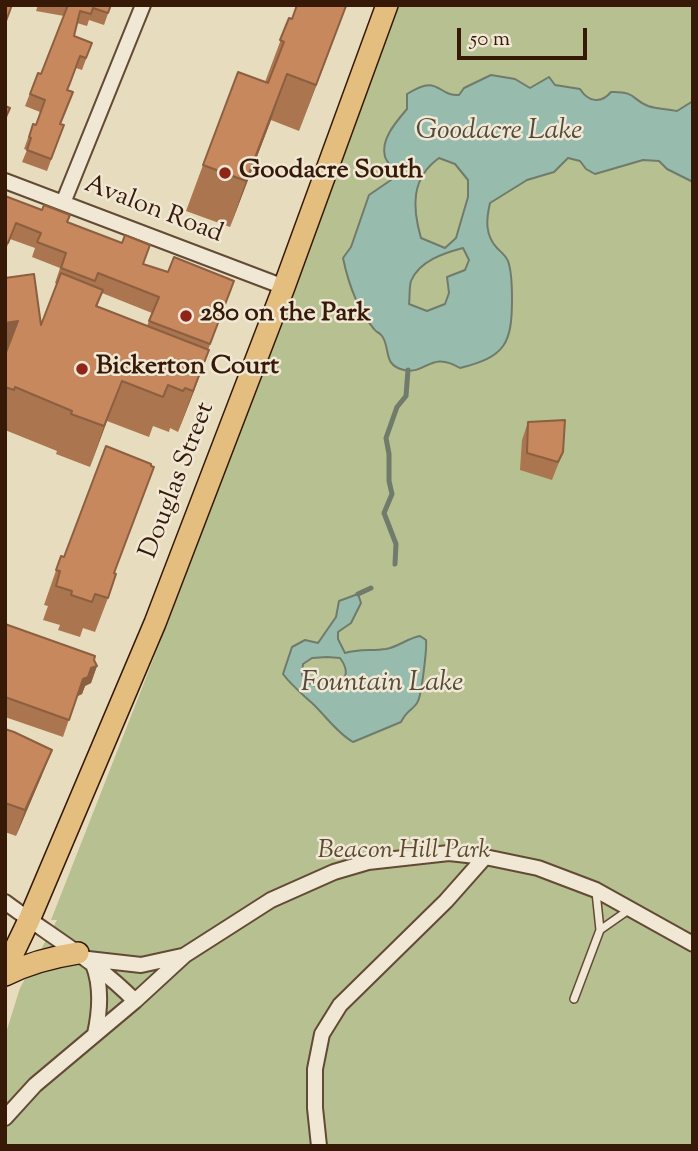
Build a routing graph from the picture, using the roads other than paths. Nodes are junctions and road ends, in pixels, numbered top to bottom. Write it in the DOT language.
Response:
graph roads {
  1 [pos="143,5"];
  2 [pos="387,5"];
  3 [pos="5,181"];
  4 [pos="62,203"];
  5 [pos="284,287"];
  6 [pos="485,857"];
  7 [pos="596,890"];
  8 [pos="5,902"];
  9 [pos="631,909"];
  10 [pos="29,920"];
  11 [pos="600,930"];
  12 [pos="693,944"];
  13 [pos="185,955"];
  14 [pos="86,958"];
  15 [pos="5,972"];
  16 [pos="574,999"];
  17 [pos="135,1001"];
  18 [pos="96,1034"];
  19 [pos="5,1118"];
  20 [pos="319,1146"];
  1 -- 4 [label="street"];
  2 -- 5 [label="main road, Douglas Street"];
  3 -- 4 [label="street, Avalon Road"];
  4 -- 5 [label="street, Avalon Road"];
  5 -- 10 [label="main road, Douglas Street"];
  6 -- 7 [label="street"];
  6 -- 13 [label="street"];
  6 -- 20 [label="street"];
  7 -- 9 [label="street"];
  7 -- 11 [label="lane"];
  8 -- 10 [label="street"];
  9 -- 11 [label="lane"];
  9 -- 12 [label="street"];
  10 -- 14 [label="street"];
  10 -- 15 [label="main road, Douglas Street"];
  11 -- 16 [label="lane"];
  13 -- 14 [label="street"];
  13 -- 17 [label="street"];
  14 -- 15 [label="main road"];
  14 -- 17 [label="street"];
  14 -- 18 [label="street"];
  17 -- 18 [label="street"];
  18 -- 19 [label="street"];
}
